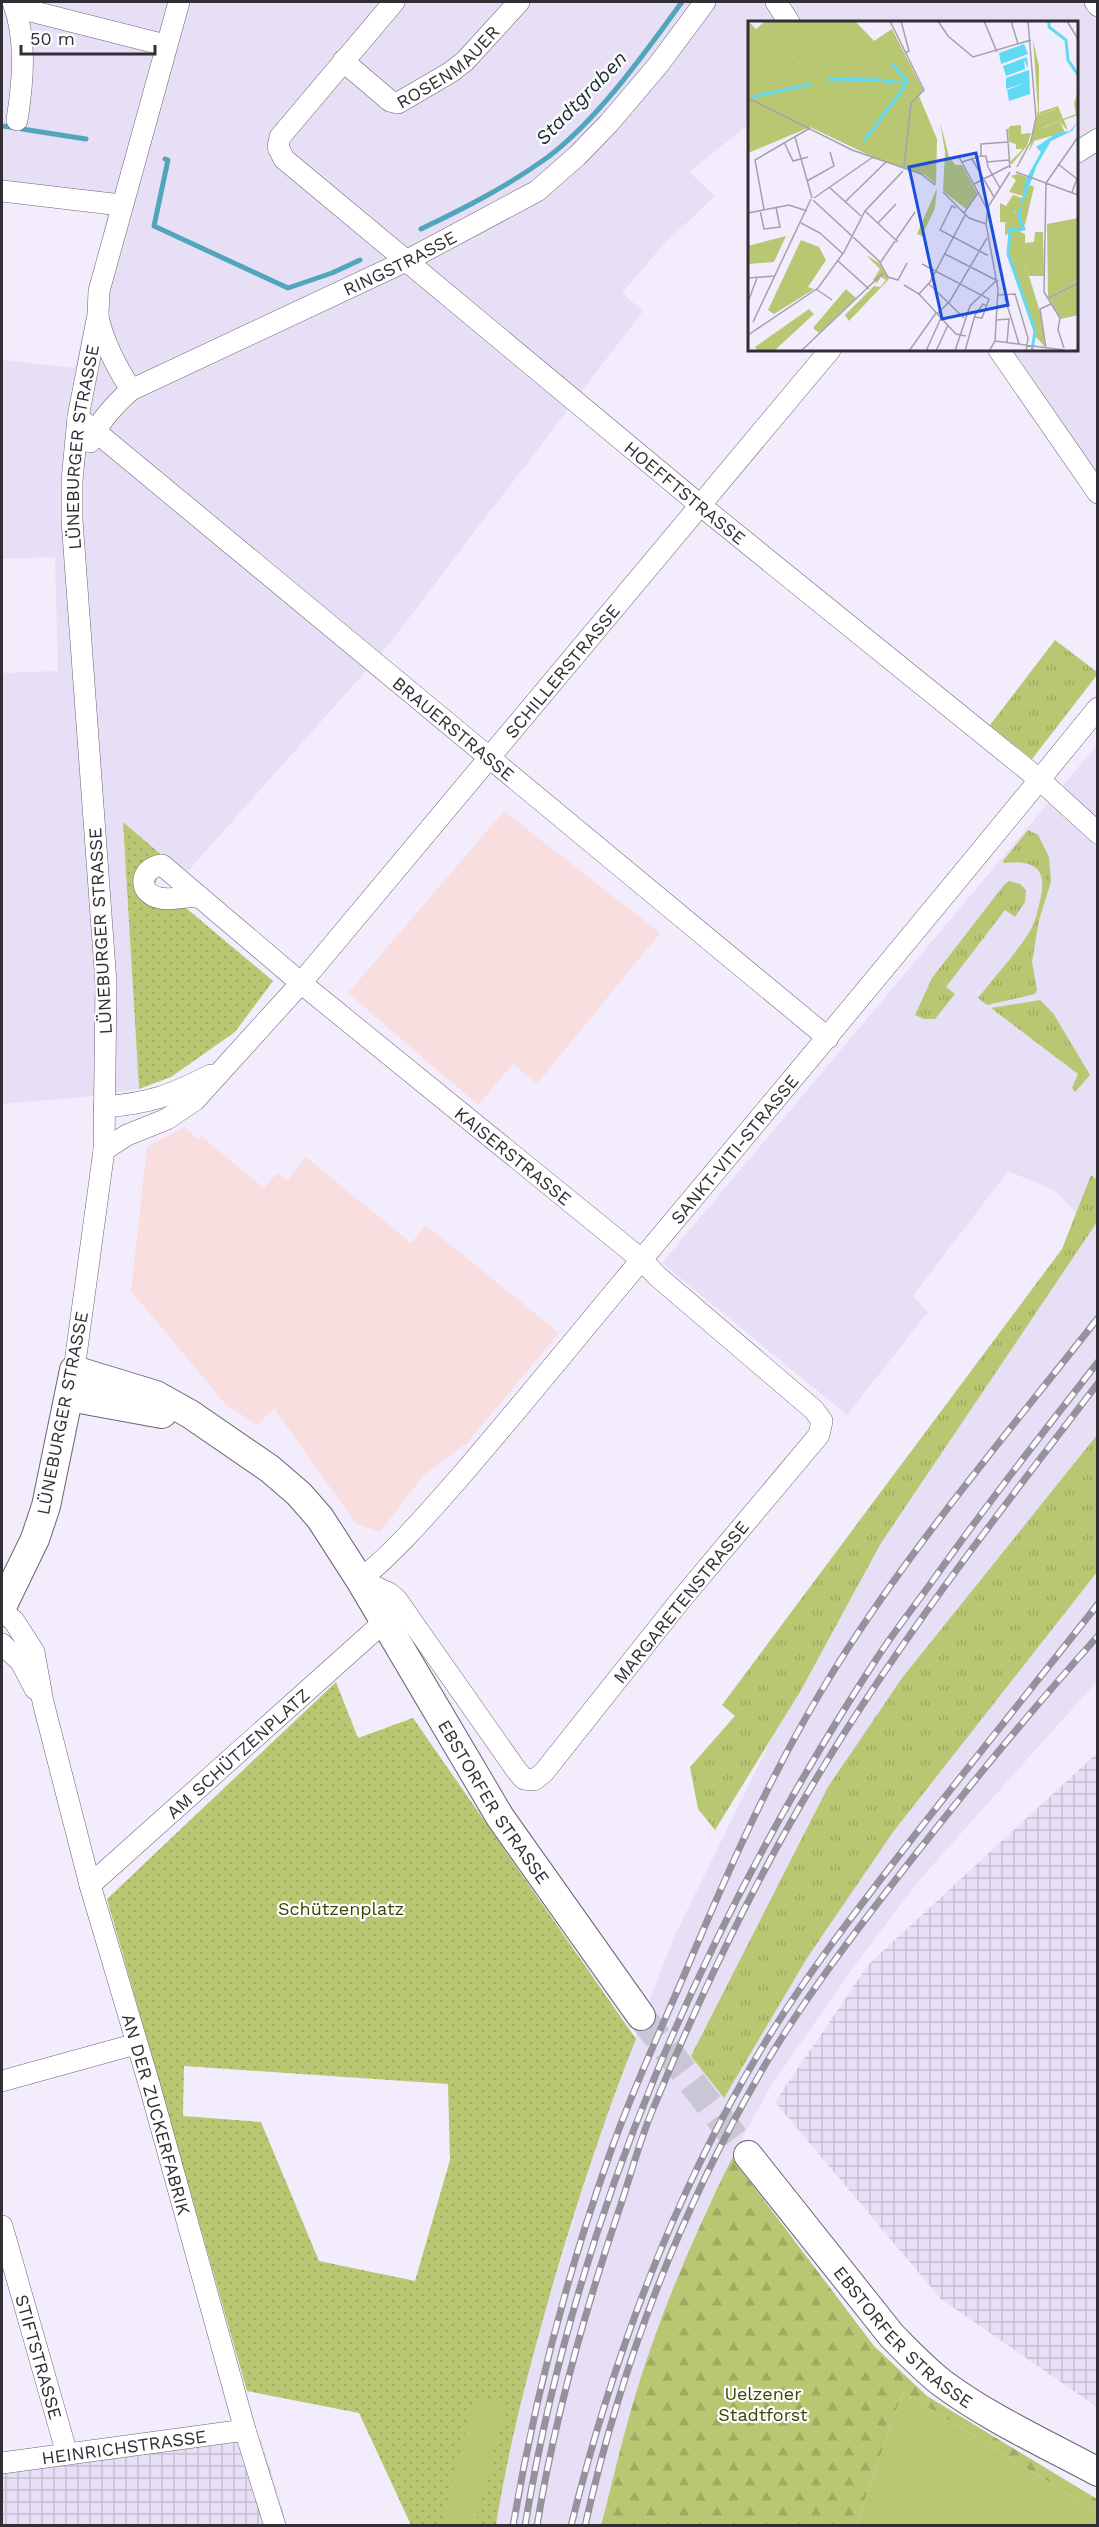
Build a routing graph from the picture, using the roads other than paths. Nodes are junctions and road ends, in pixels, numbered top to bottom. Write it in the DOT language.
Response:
graph roads {
  1 [pos="179,2"];
  2 [pos="394,2"];
  3 [pos="519,2"];
  4 [pos="705,2"];
  5 [pos="776,2"];
  6 [pos="1095,2"];
  7 [pos="14,4"];
  8 [pos="1098,6"];
  9 [pos="788,21"];
  10 [pos="165,45"];
  11 [pos="343,62"];
  12 [pos="17,120"];
  13 [pos="1098,139"];
  14 [pos="1078,152"];
  15 [pos="2,190"];
  16 [pos="121,205"];
  17 [pos="406,261"];
  18 [pos="98,315"];
  19 [pos="829,351"];
  20 [pos="1000,351"];
  21 [pos="131,390"];
  22 [pos="78,417"];
  23 [pos="95,431"];
  24 [pos="72,481"];
  25 [pos="1098,493"];
  26 [pos="700,505"];
  27 [pos="1098,708"];
  28 [pos="490,757"];
  29 [pos="1040,780"];
  30 [pos="1098,833"];
  31 [pos="198,897"];
  32 [pos="301,983"];
  33 [pos="828,1038"];
  34 [pos="219,1071"];
  35 [pos="104,1107"];
  36 [pos="104,1150"];
  37 [pos="642,1260"];
  38 [pos="72,1384"];
  39 [pos="822,1421"];
  40 [pos="360,1580"];
  41 [pos="2,1609"];
  42 [pos="385,1620"];
  43 [pos="2,1644"];
  44 [pos="43,1702"];
  45 [pos="534,1780"];
  46 [pos="90,1885"];
  47 [pos="641,2016"];
  48 [pos="136,2044"];
  49 [pos="2,2081"];
  50 [pos="748,2155"];
  51 [pos="2,2226"];
  52 [pos="245,2430"];
  53 [pos="67,2454"];
  54 [pos="2,2463"];
  55 [pos="1098,2472"];
  56 [pos="275,2526"];
  1 -- 10 [label="street, LÜNEBURGER STRASSE"];
  2 -- 11 [label="street"];
  3 -- 11 [label="street, ROSENMAUER"];
  4 -- 17 [label="street, RINGSTRASSE"];
  5 -- 9 [label="street"];
  6 -- 8 [label="street"];
  7 -- 10 [label="street"];
  7 -- 12 [label="street"];
  10 -- 16 [label="street, LÜNEBURGER STRASSE"];
  11 -- 17 [label="street, HOEFFTSTRASSE"];
  13 -- 14 [label="street"];
  15 -- 16 [label="street"];
  16 -- 18 [label="street, LÜNEBURGER STRASSE"];
  17 -- 21 [label="street, RINGSTRASSE"];
  17 -- 26 [label="street, HOEFFTSTRASSE"];
  18 -- 21 [label="street, LÜNEBURGER STRASSE"];
  18 -- 22 [label="street, LÜNEBURGER STRASSE"];
  19 -- 26 [label="street, SCHILLERSTRASSE"];
  20 -- 25 [label="street"];
  21 -- 23 [label="street, RINGSTRASSE"];
  22 -- 23 [label="street, BRAUERSTRASSE"];
  22 -- 24 [label="street, LÜNEBURGER STRASSE"];
  23 -- 24 [label="street, RINGSTRASSE"];
  23 -- 28 [label="street, BRAUERSTRASSE"];
  24 -- 35 [label="street, LÜNEBURGER STRASSE"];
  26 -- 28 [label="street, SCHILLERSTRASSE"];
  26 -- 29 [label="street, HOEFFTSTRASSE"];
  27 -- 29 [label="street, SANKT-VITI-STRASSE"];
  28 -- 32 [label="street, SCHILLERSTRASSE"];
  28 -- 33 [label="street, BRAUERSTRASSE"];
  29 -- 30 [label="street, HOEFFTSTRASSE"];
  29 -- 33 [label="street, SANKT-VITI-STRASSE"];
  31 -- 32 [label="street, KAISERSTRASSE"];
  32 -- 34 [label="street, SCHILLERSTRASSE"];
  32 -- 37 [label="street, KAISERSTRASSE"];
  33 -- 37 [label="street, SANKT-VITI-STRASSE"];
  34 -- 35 [label="street, SCHILLERSTRASSE"];
  34 -- 36 [label="street, SCHILLERSTRASSE"];
  35 -- 36 [label="street, LÜNEBURGER STRASSE"];
  36 -- 38 [label="street, LÜNEBURGER STRASSE"];
  37 -- 39 [label="street, KAISERSTRASSE"];
  37 -- 40 [label="street, SANKT-VITI-STRASSE"];
  38 -- 40 [label="main road, EBSTORFER STRASSE"];
  38 -- 41 [label="main road, LÜNEBURGER STRASSE"];
  39 -- 45 [label="street, MARGARETENSTRASSE"];
  40 -- 42 [label="main road, EBSTORFER STRASSE"];
  40 -- 45 [label="street, EBSTORFER STRASSE"];
  41 -- 44 [label="street, AN DER ZUCKERFABRIK"];
  42 -- 46 [label="street, AM SCHÜTZENPLATZ"];
  42 -- 47 [label="main road, EBSTORFER STRASSE"];
  43 -- 44 [label="street, AN DER ZUCKERFABRIK"];
  44 -- 46 [label="street, AN DER ZUCKERFABRIK"];
  46 -- 48 [label="street, AN DER ZUCKERFABRIK"];
  48 -- 49 [label="street"];
  48 -- 52 [label="street, AN DER ZUCKERFABRIK"];
  50 -- 55 [label="main road, EBSTORFER STRASSE"];
  51 -- 53 [label="street, STIFTSTRASSE"];
  52 -- 53 [label="street, HEINRICHSTRASSE"];
  52 -- 56 [label="street, AN DER ZUCKERFABRIK"];
  53 -- 54 [label="street, HEINRICHSTRASSE"];
}
